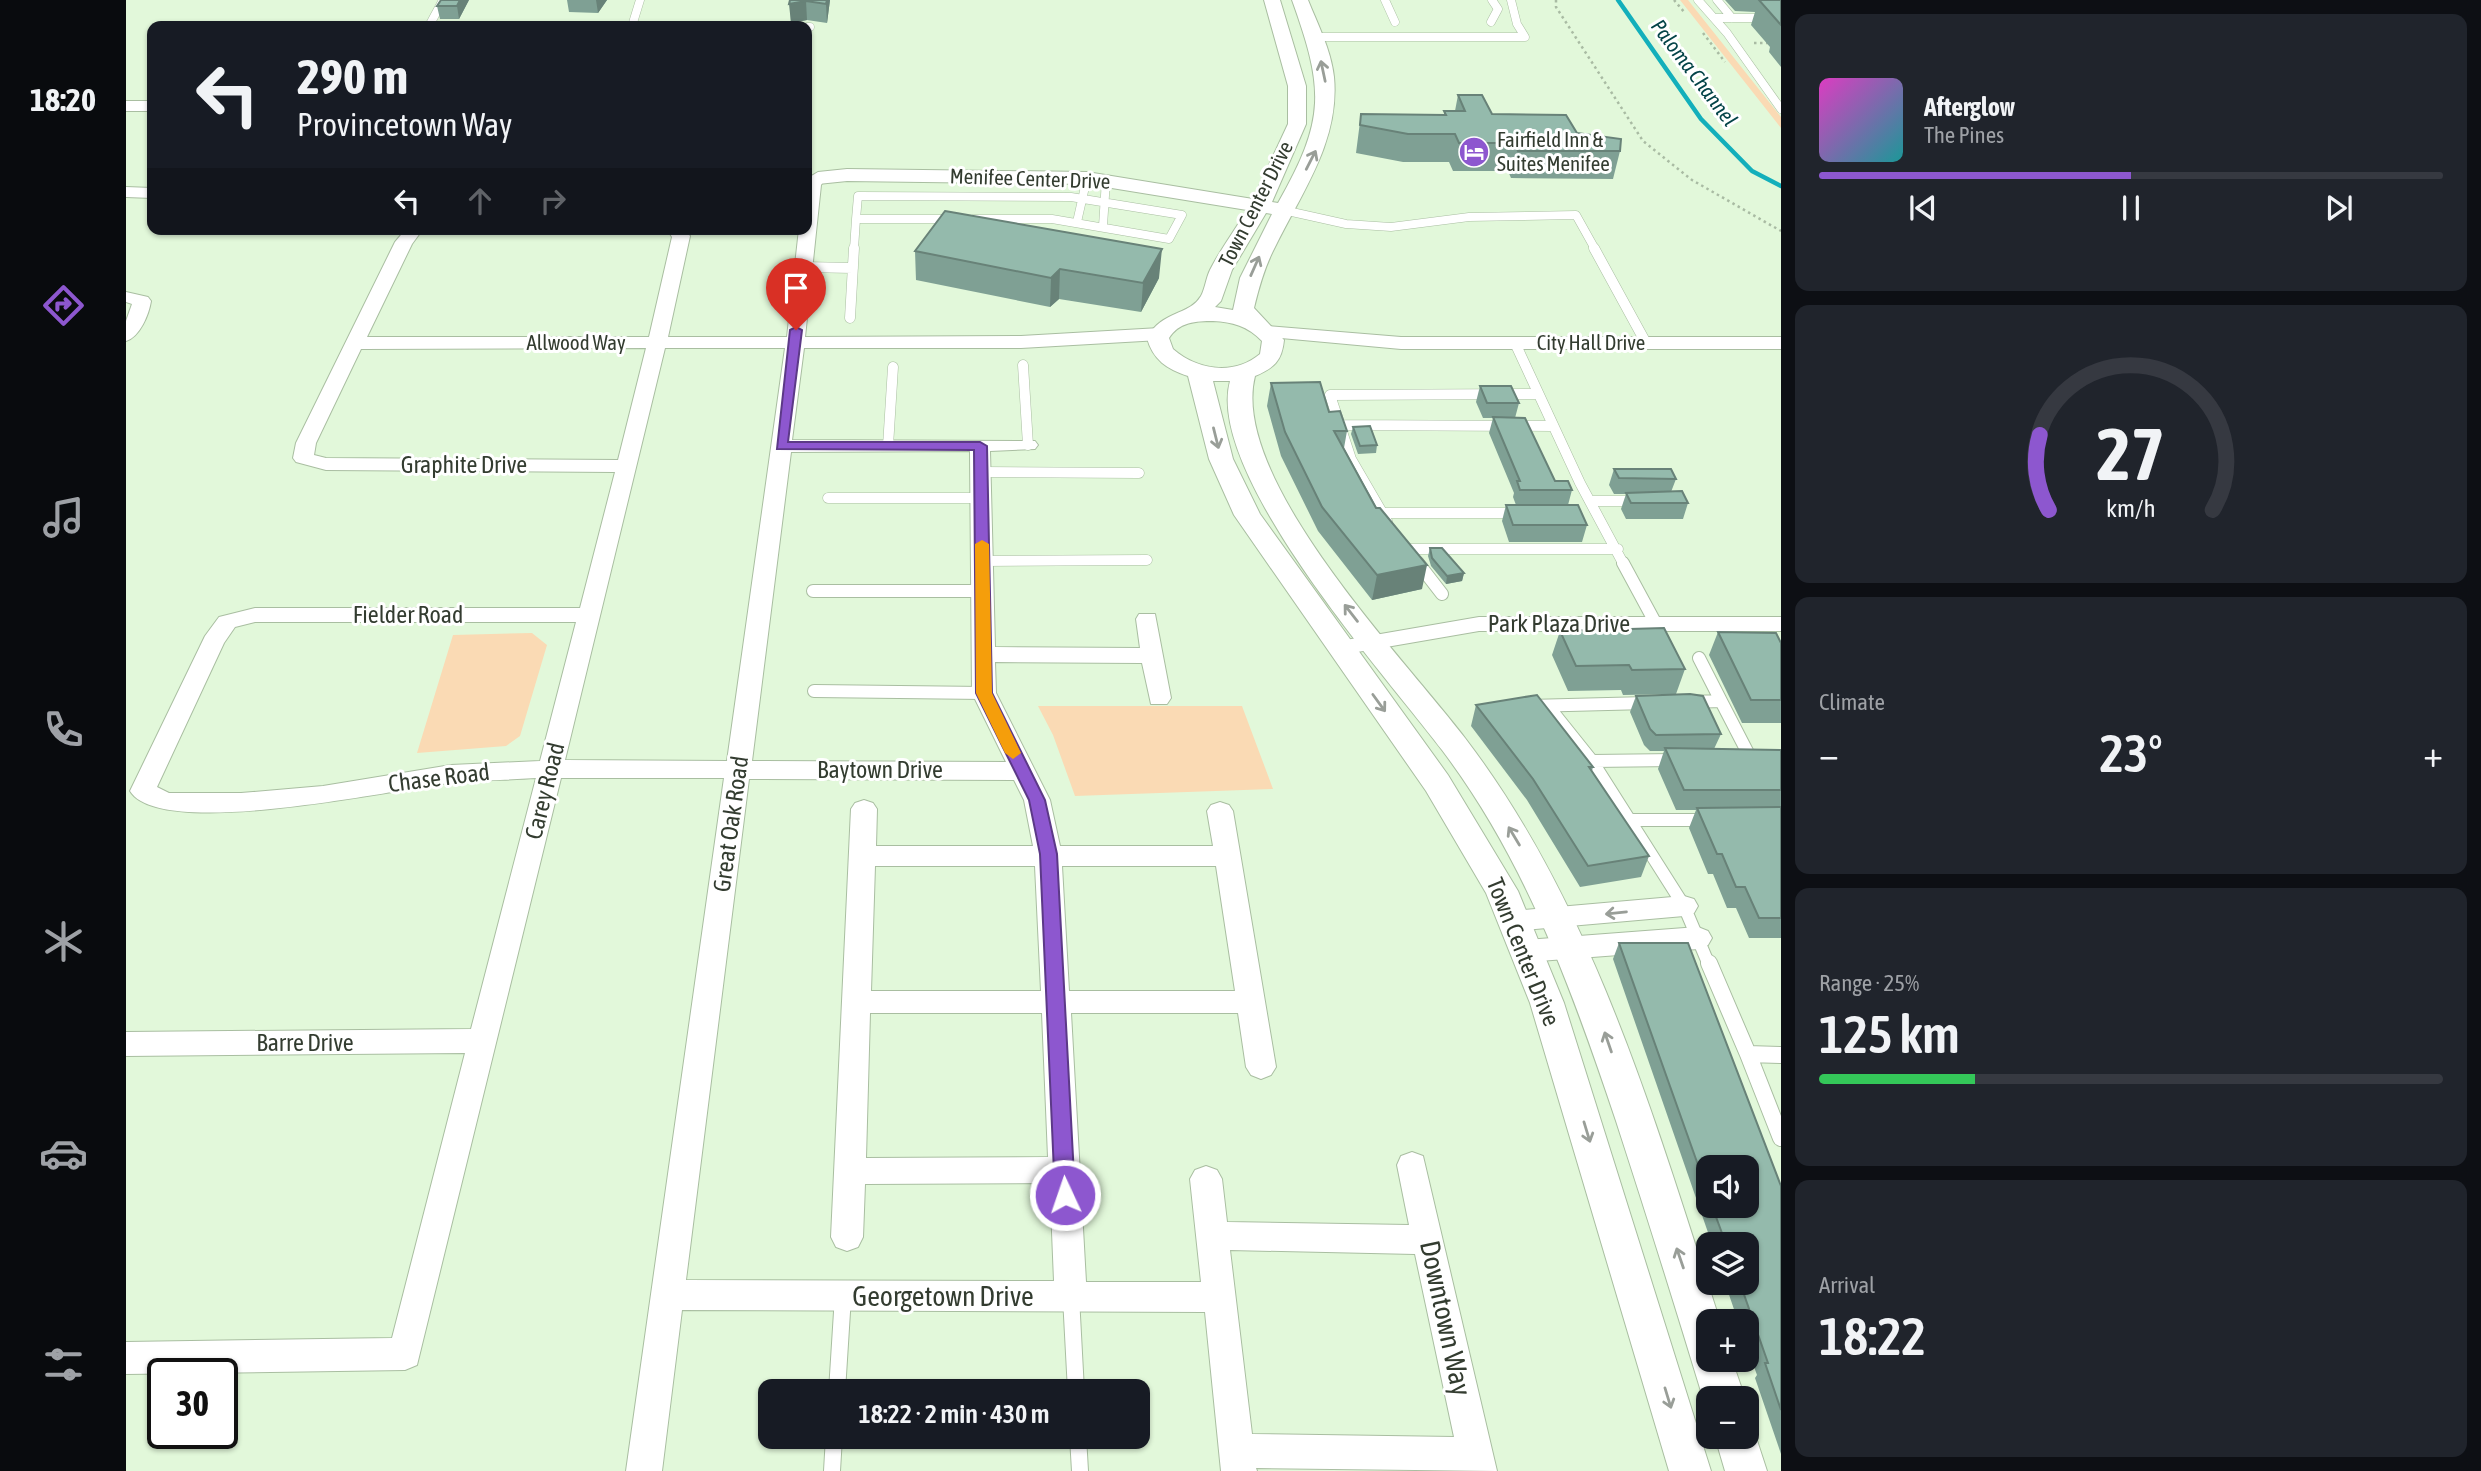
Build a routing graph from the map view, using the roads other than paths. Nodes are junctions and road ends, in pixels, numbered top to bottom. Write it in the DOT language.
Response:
graph roads {
  1 [pos="443,0"];
  2 [pos="640,0"];
  3 [pos="1272,0"];
  4 [pos="1300,0"];
  5 [pos="1385,0"];
  6 [pos="1492,0"];
  7 [pos="1511,0"];
  8 [pos="1698,0"];
  9 [pos="1717,0"];
  10 [pos="1714,18"];
  11 [pos="1732,18"];
  12 [pos="1781,18"];
  13 [pos="432,21"];
  14 [pos="634,21"];
  15 [pos="1395,22"];
  16 [pos="1492,22"];
  17 [pos="1313,37"];
  18 [pos="1288,47"];
  19 [pos="126,106"];
  20 [pos="147,106"];
  21 [pos="1326,106"];
  22 [pos="1781,110"];
  23 [pos="812,176"];
  24 [pos="1096,179"];
  25 [pos="126,192"];
  26 [pos="147,192"];
  27 [pos="1081,199"];
  28 [pos="1103,202"];
  29 [pos="1260,206"];
  30 [pos="1283,210"];
  31 [pos="856,219"];
  32 [pos="1077,222"];
  33 [pos="1103,226"];
  34 [pos="410,235"];
  35 [pos="680,235"];
  36 [pos="807,235"];
  37 [pos="804,267"];
  38 [pos="853,268"];
  39 [pos="134,300"];
  40 [pos="1189,316"];
  41 [pos="850,318"];
  42 [pos="126,335"];
  43 [pos="1264,335"];
  44 [pos="358,342"];
  45 [pos="1161,343"];
  46 [pos="1515,343"];
  47 [pos="1646,343"];
  48 [pos="1781,343"];
  49 [pos="657,344"];
  50 [pos="795,344"];
  51 [pos="1023,365"];
  52 [pos="893,367"];
  53 [pos="1199,372"];
  54 [pos="1244,372"];
  55 [pos="1537,394"];
  56 [pos="1340,425"];
  57 [pos="1552,426"];
  58 [pos="1028,445"];
  59 [pos="781,446"];
  60 [pos="888,446"];
  61 [pos="626,466"];
  62 [pos="981,472"];
  63 [pos="1139,472"];
  64 [pos="828,498"];
  65 [pos="1591,501"];
  66 [pos="1658,502"];
  67 [pos="1382,513"];
  68 [pos="1531,513"];
  69 [pos="1585,513"];
  70 [pos="1599,514"];
  71 [pos="1407,549"];
  72 [pos="1618,549"];
  73 [pos="1147,560"];
  74 [pos="982,561"];
  75 [pos="813,591"];
  76 [pos="983,591"];
  77 [pos="1442,594"];
  78 [pos="589,615"];
  79 [pos="1147,619"];
  80 [pos="1656,624"];
  81 [pos="1781,624"];
  82 [pos="1373,642"];
  83 [pos="1339,648"];
  84 [pos="984,654"];
  85 [pos="1152,656"];
  86 [pos="1699,658"];
  87 [pos="814,691"];
  88 [pos="984,693"];
  89 [pos="1159,698"];
  90 [pos="1721,701"];
  91 [pos="1548,706"];
  92 [pos="1510,707"];
  93 [pos="1750,759"];
  94 [pos="1685,760"];
  95 [pos="1592,761"];
  96 [pos="551,769"];
  97 [pos="738,769"];
  98 [pos="1022,771"];
  99 [pos="143,791"];
  100 [pos="864,809"];
  101 [pos="1220,811"];
  102 [pos="1726,819"];
  103 [pos="1630,820"];
  104 [pos="1048,854"];
  105 [pos="862,856"];
  106 [pos="1227,856"];
  107 [pos="1684,906"];
  108 [pos="1558,918"];
  109 [pos="1520,936"];
  110 [pos="1698,938"];
  111 [pos="1571,947"];
  112 [pos="856,1002"];
  113 [pos="1057,1002"];
  114 [pos="1251,1002"];
  115 [pos="484,1041"];
  116 [pos="126,1044"];
  117 [pos="1748,1054"];
  118 [pos="1781,1055"];
  119 [pos="1261,1067"];
  120 [pos="1781,1138"];
  121 [pos="1412,1164"];
  122 [pos="1063,1170"];
  123 [pos="850,1171"];
  124 [pos="1206,1179"];
  125 [pos="1212,1236"];
  126 [pos="847,1237"];
  127 [pos="1429,1240"];
  128 [pos="667,1295"];
  129 [pos="844,1296"];
  130 [pos="1071,1297"];
  131 [pos="1219,1297"];
  132 [pos="1696,1310"];
  133 [pos="126,1358"];
  134 [pos="838,1379"];
  135 [pos="1075,1379"];
  136 [pos="833,1449"];
  137 [pos="1079,1449"];
  138 [pos="1740,1449"];
  139 [pos="1238,1461"];
  140 [pos="1478,1463"];
  141 [pos="644,1471"];
  142 [pos="832,1471"];
  143 [pos="1080,1471"];
  144 [pos="1690,1471"];
  145 [pos="1746,1471"];
  1 -- 13 [label="lane"];
  2 -- 14 [label="lane"];
  3 -- 18 [label="street, Town Center Drive"];
  4 -- 17 [label="street, Town Center Drive"];
  5 -- 15 [label="lane"];
  6 -- 16 [label="lane"];
  7 -- 17 [label="lane"];
  8 -- 10 [label="lane"];
  9 -- 11 [label="lane"];
  10 -- 11 [label="lane"];
  10 -- 22 [label="lane"];
  11 -- 12 [label="lane"];
  21 -- 17 [label="street, Town Center Drive, one-way"];
  18 -- 21 [label="street"];
  18 -- 29 [label="street, Town Center Drive"];
  19 -- 20 [label="street"];
  30 -- 21 [label="street, Town Center Drive, one-way"];
  23 -- 24 [label="street, Menifee Center Drive"];
  24 -- 27 [label="lane"];
  24 -- 28 [label="lane"];
  24 -- 29 [label="street, Menifee Center Drive"];
  25 -- 26 [label="street"];
  27 -- 28 [label="lane"];
  27 -- 31 [label="lane"];
  27 -- 32 [label="lane"];
  28 -- 33 [label="lane"];
  28 -- 33 [label="lane"];
  29 -- 30 [label="street, Menifee Center Drive"];
  29 -- 40 [label="street, Town Center Drive"];
  43 -- 30 [label="street, Town Center Drive, one-way"];
  30 -- 47 [label="lane"];
  31 -- 32 [label="lane"];
  31 -- 38 [label="lane"];
  32 -- 33 [label="lane"];
  34 -- 44 [label="street"];
  35 -- 49 [label="street, Carey Road"];
  36 -- 37 [label="street, Great Oak Road"];
  37 -- 38 [label="lane"];
  37 -- 50 [label="street, Great Oak Road"];
  38 -- 41 [label="lane"];
  39 -- 42 [label="street"];
  40 -- 43 [label="street, Town Center Drive"];
  40 -- 45 [label="street, Town Center Drive"];
  43 -- 46 [label="street, City Hall Drive"];
  43 -- 54 [label="street"];
  44 -- 49 [label="street, Allwood Way"];
  44 -- 61 [label="street, Graphite Drive"];
  45 -- 50 [label="street"];
  45 -- 53 [label="street"];
  46 -- 47 [label="street, City Hall Drive"];
  46 -- 55 [label="lane"];
  47 -- 48 [label="street, City Hall Drive"];
  49 -- 50 [label="street, Allwood Way"];
  49 -- 61 [label="street, Carey Road"];
  50 -- 59 [label="street, Great Oak Road"];
  51 -- 58 [label="lane"];
  52 -- 60 [label="lane"];
  53 -- 54 [label="street"];
  53 -- 83 [label="street, Town Center Drive, one-way"];
  82 -- 54 [label="street, Town Center Drive, one-way"];
  55 -- 56 [label="lane"];
  55 -- 57 [label="lane"];
  56 -- 57 [label="lane"];
  56 -- 67 [label="lane"];
  57 -- 65 [label="lane"];
  58 -- 62 [label="street"];
  59 -- 60 [label="street"];
  59 -- 97 [label="street, Great Oak Road"];
  60 -- 62 [label="street"];
  61 -- 78 [label="street, Carey Road"];
  62 -- 63 [label="lane"];
  62 -- 64 [label="lane"];
  62 -- 74 [label="street"];
  65 -- 66 [label="lane"];
  65 -- 70 [label="lane"];
  67 -- 68 [label="lane"];
  67 -- 71 [label="lane"];
  69 -- 70 [label="lane"];
  70 -- 72 [label="lane"];
  71 -- 72 [label="lane"];
  71 -- 77 [label="lane"];
  72 -- 80 [label="lane"];
  73 -- 74 [label="lane"];
  74 -- 76 [label="street"];
  75 -- 76 [label="lane"];
  76 -- 84 [label="street"];
  78 -- 96 [label="street, Carey Road"];
  78 -- 99 [label="street, Fielder Road"];
  79 -- 85 [label="street"];
  80 -- 81 [label="street, Park Plaza Drive"];
  80 -- 82 [label="street, Park Plaza Drive"];
  82 -- 83 [label="street, Park Plaza Drive"];
  108 -- 82 [label="street, Town Center Drive, one-way"];
  83 -- 109 [label="street, Town Center Drive, one-way"];
  84 -- 85 [label="street"];
  84 -- 88 [label="street"];
  85 -- 89 [label="street"];
  86 -- 90 [label="lane"];
  87 -- 88 [label="lane"];
  88 -- 98 [label="street"];
  90 -- 91 [label="lane"];
  90 -- 93 [label="lane"];
  91 -- 92 [label="lane"];
  91 -- 95 [label="lane"];
  94 -- 95 [label="lane"];
  95 -- 103 [label="lane"];
  96 -- 97 [label="street, Chase Road"];
  96 -- 99 [label="street, Chase Road"];
  96 -- 115 [label="street, Carey Road"];
  97 -- 98 [label="street, Baytown Drive"];
  97 -- 128 [label="street, Great Oak Road"];
  98 -- 104 [label="street"];
  100 -- 105 [label="street"];
  101 -- 106 [label="street"];
  102 -- 103 [label="lane"];
  103 -- 107 [label="lane"];
  104 -- 105 [label="street"];
  104 -- 106 [label="street"];
  104 -- 113 [label="street"];
  105 -- 112 [label="street"];
  106 -- 114 [label="street"];
  107 -- 108 [label="street, one-way"];
  107 -- 110 [label="lane"];
  108 -- 109 [label="street"];
  108 -- 111 [label="street, Town Center Drive"];
  109 -- 111 [label="street"];
  109 -- 144 [label="street, Town Center Drive, one-way"];
  110 -- 111 [label="street"];
  110 -- 117 [label="lane"];
  132 -- 111 [label="street, Town Center Drive, one-way"];
  112 -- 113 [label="street"];
  112 -- 123 [label="street"];
  113 -- 114 [label="street"];
  113 -- 122 [label="street"];
  114 -- 119 [label="street"];
  115 -- 116 [label="street, Barre Drive"];
  115 -- 133 [label="street, Carey Road"];
  117 -- 118 [label="lane"];
  117 -- 120 [label="lane"];
  121 -- 127 [label="street, Downtown Way"];
  122 -- 123 [label="street"];
  122 -- 130 [label="street"];
  123 -- 126 [label="street"];
  124 -- 125 [label="street"];
  125 -- 127 [label="street"];
  125 -- 131 [label="street"];
  127 -- 140 [label="street, Downtown Way"];
  128 -- 129 [label="street, Georgetown Drive"];
  128 -- 141 [label="street, Great Oak Road"];
  129 -- 130 [label="street, Georgetown Drive"];
  129 -- 134 [label="lane"];
  130 -- 131 [label="street, Georgetown Drive"];
  130 -- 135 [label="lane"];
  131 -- 139 [label="street"];
  136 -- 142 [label="lane"];
  137 -- 143 [label="lane"];
  138 -- 145 [label="street"];
  139 -- 140 [label="street"];
}
